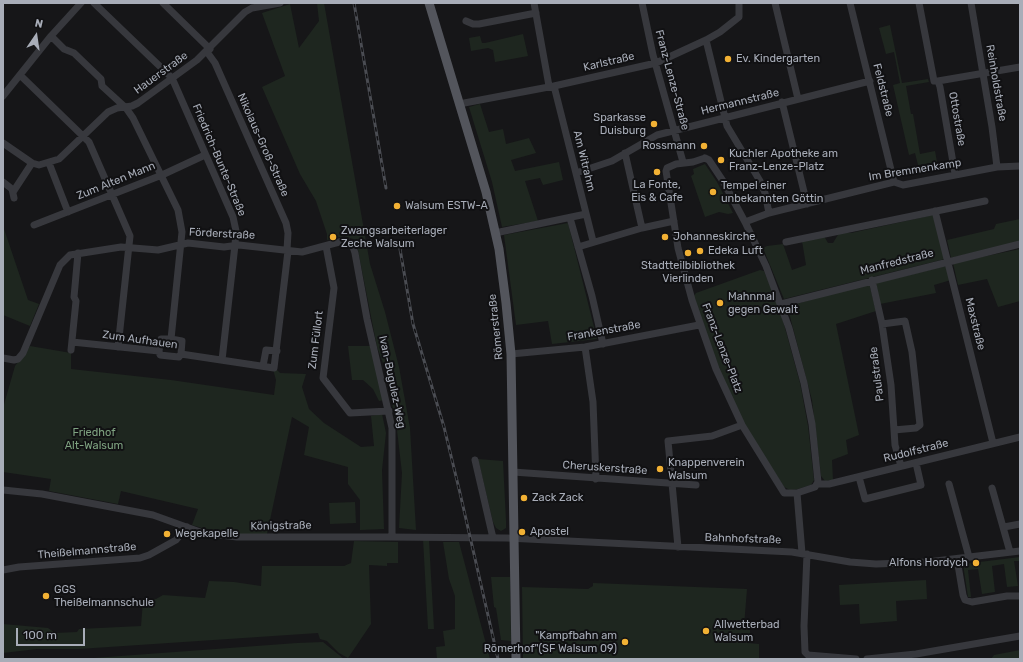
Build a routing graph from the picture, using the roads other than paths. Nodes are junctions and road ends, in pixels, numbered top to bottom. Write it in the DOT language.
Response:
graph roads {
  1 [pos="81,3"];
  2 [pos="94,3"];
  3 [pos="163,3"];
  4 [pos="280,3"];
  5 [pos="429,3"];
  6 [pos="534,3"];
  7 [pos="642,3"];
  8 [pos="739,3"];
  9 [pos="775,3"];
  10 [pos="850,3"];
  11 [pos="919,3"];
  12 [pos="971,3"];
  13 [pos="536,13"];
  14 [pos="466,21"];
  15 [pos="51,36"];
  16 [pos="706,40"];
  17 [pos="209,50"];
  18 [pos="656,63"];
  19 [pos="1020,67"];
  20 [pos="983,73"];
  21 [pos="20,75"];
  22 [pos="172,78"];
  23 [pos="870,81"];
  24 [pos="938,81"];
  25 [pos="552,86"];
  26 [pos="3,96"];
  27 [pos="798,99"];
  28 [pos="782,102"];
  29 [pos="459,104"];
  30 [pos="126,108"];
  31 [pos="725,117"];
  32 [pos="674,130"];
  33 [pos="84,136"];
  34 [pos="3,143"];
  35 [pos="625,154"];
  36 [pos="205,155"];
  37 [pos="683,162"];
  38 [pos="32,163"];
  39 [pos="49,163"];
  40 [pos="1020,166"];
  41 [pos="997,167"];
  42 [pos="576,172"];
  43 [pos="955,174"];
  44 [pos="162,175"];
  45 [pos="25,176"];
  46 [pos="4,182"];
  47 [pos="894,182"];
  48 [pos="29,184"];
  49 [pos="111,195"];
  50 [pos="985,201"];
  51 [pos="807,204"];
  52 [pos="936,211"];
  53 [pos="68,212"];
  54 [pos="769,213"];
  55 [pos="586,214"];
  56 [pos="570,218"];
  57 [pos="674,221"];
  58 [pos="745,222"];
  59 [pos="34,224"];
  60 [pos="642,228"];
  61 [pos="496,233"];
  62 [pos="342,241"];
  63 [pos="593,241"];
  64 [pos="786,242"];
  65 [pos="181,244"];
  66 [pos="1020,244"];
  67 [pos="235,245"];
  68 [pos="326,246"];
  69 [pos="130,247"];
  70 [pos="578,247"];
  71 [pos="288,250"];
  72 [pos="78,253"];
  73 [pos="948,261"];
  74 [pos="872,280"];
  75 [pos="781,304"];
  76 [pos="882,324"];
  77 [pos="700,325"];
  78 [pos="171,339"];
  79 [pos="72,342"];
  80 [pos="602,344"];
  81 [pos="118,347"];
  82 [pos="585,347"];
  83 [pos="71,350"];
  84 [pos="159,351"];
  85 [pos="277,351"];
  86 [pos="181,354"];
  87 [pos="511,354"];
  88 [pos="3,358"];
  89 [pos="222,360"];
  90 [pos="263,366"];
  91 [pos="274,368"];
  92 [pos="389,411"];
  93 [pos="742,425"];
  94 [pos="894,430"];
  95 [pos="1020,437"];
  96 [pos="993,443"];
  97 [pos="475,460"];
  98 [pos="916,463"];
  99 [pos="901,466"];
  100 [pos="513,472"];
  101 [pos="859,477"];
  102 [pos="596,479"];
  103 [pos="672,484"];
  104 [pos="817,484"];
  105 [pos="949,484"];
  106 [pos="696,485"];
  107 [pos="992,488"];
  108 [pos="3,490"];
  109 [pos="797,493"];
  110 [pos="1020,524"];
  111 [pos="1004,527"];
  112 [pos="187,528"];
  113 [pos="392,537"];
  114 [pos="493,538"];
  115 [pos="515,539"];
  116 [pos="678,547"];
  117 [pos="1020,551"];
  118 [pos="1010,552"];
  119 [pos="804,553"];
  120 [pos="969,557"];
  121 [pos="957,559"];
  122 [pos="3,570"];
  123 [pos="1020,596"];
  124 [pos="1020,636"];
  125 [pos="516,659"];
  126 [pos="856,659"];
  127 [pos="868,659"];
  1 -- 15 [label="street"];
  2 -- 22 [label="street, Friedrich-Bunte-Straße"];
  3 -- 17 [label="street, Nikolaus-Groß-Straße"];
  4 -- 17 [label="street, Hauerstraße"];
  5 -- 29 [label="main road, Römerstraße"];
  6 -- 13 [label="street, Am Witrahm"];
  7 -- 18 [label="street, Franz-Lenze-Straße"];
  8 -- 16 [label="street, Karlstraße"];
  9 -- 27 [label="street"];
  10 -- 23 [label="street, Feldstraße"];
  11 -- 24 [label="street, Ottostraße"];
  12 -- 20 [label="street, Reinholdstraße"];
  13 -- 14 [label="street"];
  13 -- 25 [label="street, Am Witrahm"];
  15 -- 21 [label="street"];
  15 -- 30 [label="street"];
  16 -- 18 [label="street, Karlstraße"];
  16 -- 31 [label="street"];
  17 -- 22 [label="street, Hauerstraße"];
  17 -- 71 [label="street, Nikolaus-Groß-Straße"];
  18 -- 25 [label="street, Karlstraße"];
  18 -- 32 [label="street, Franz-Lenze-Straße"];
  19 -- 20 [label="street"];
  20 -- 24 [label="street"];
  20 -- 41 [label="street, Reinholdstraße"];
  21 -- 26 [label="street"];
  21 -- 33 [label="street"];
  22 -- 30 [label="street, Hauerstraße"];
  22 -- 36 [label="street, Friedrich-Bunte-Straße"];
  23 -- 27 [label="street, Hermannstraße"];
  23 -- 47 [label="street, Feldstraße"];
  24 -- 43 [label="street, Ottostraße"];
  25 -- 29 [label="street, Karlstraße"];
  25 -- 42 [label="street, Am Witrahm"];
  27 -- 28 [label="street, Hermannstraße"];
  28 -- 31 [label="street, Hermannstraße"];
  28 -- 51 [label="street"];
  29 -- 61 [label="main road, Römerstraße"];
  30 -- 33 [label="street, Hauerstraße"];
  30 -- 44 [label="street"];
  31 -- 32 [label="street, Hermannstraße"];
  31 -- 54 [label="street"];
  32 -- 35 [label="street, Hermannstraße"];
  32 -- 37 [label="street, Franz-Lenze-Straße"];
  33 -- 39 [label="street, Hauerstraße"];
  33 -- 49 [label="street"];
  34 -- 38 [label="street"];
  35 -- 42 [label="street, Hermannstraße"];
  35 -- 60 [label="street"];
  36 -- 44 [label="street, Zum Alten Mann"];
  36 -- 67 [label="street, Friedrich-Bunte-Straße"];
  37 -- 57 [label="street, Franz-Lenze-Platz"];
  37 -- 58 [label="street, Franz-Lenze-Platz"];
  38 -- 39 [label="street"];
  38 -- 45 [label="street"];
  39 -- 53 [label="street"];
  40 -- 41 [label="street, Im Bremmenkamp"];
  41 -- 43 [label="street, Im Bremmenkamp"];
  42 -- 55 [label="street, Am Witrahm"];
  43 -- 47 [label="street, Im Bremmenkamp"];
  44 -- 49 [label="street, Zum Alten Mann"];
  44 -- 65 [label="street"];
  45 -- 46 [label="street"];
  45 -- 48 [label="street"];
  47 -- 51 [label="street, Im Bremmenkamp"];
  49 -- 53 [label="street, Zum Alten Mann"];
  49 -- 69 [label="street"];
  50 -- 52 [label="street"];
  51 -- 54 [label="street, Im Bremmenkamp"];
  52 -- 64 [label="street"];
  52 -- 73 [label="street, Maxstraße"];
  53 -- 59 [label="street, Zum Alten Mann"];
  54 -- 58 [label="street, Im Bremmenkamp"];
  55 -- 56 [label="street"];
  55 -- 63 [label="street, Am Witrahm"];
  56 -- 61 [label="street"];
  56 -- 70 [label="street"];
  57 -- 60 [label="street"];
  57 -- 77 [label="street, Franz-Lenze-Platz"];
  58 -- 75 [label="street, Franz-Lenze-Platz"];
  60 -- 63 [label="street"];
  61 -- 87 [label="main road, Römerstraße"];
  62 -- 68 [label="street, Förderstraße"];
  62 -- 92 [label="street, Ivan-Bugulez-Weg"];
  63 -- 70 [label="street"];
  65 -- 67 [label="street, Förderstraße"];
  65 -- 69 [label="street, Förderstraße"];
  65 -- 78 [label="street"];
  66 -- 73 [label="street, Manfredstraße"];
  67 -- 71 [label="street, Förderstraße"];
  67 -- 89 [label="street, Friedrich-Bunte-Straße"];
  68 -- 71 [label="street, Förderstraße"];
  68 -- 92 [label="street, Zum Füllort"];
  69 -- 72 [label="street, Förderstraße"];
  69 -- 81 [label="street"];
  70 -- 80 [label="street"];
  71 -- 85 [label="street, Nikolaus-Groß-Straße"];
  72 -- 79 [label="street"];
  72 -- 88 [label="street, Förderstraße"];
  73 -- 74 [label="street, Manfredstraße"];
  73 -- 96 [label="street, Maxstraße"];
  74 -- 75 [label="street, Manfredstraße"];
  74 -- 76 [label="street, Paulstraße"];
  75 -- 104 [label="street, Franz-Lenze-Platz"];
  76 -- 94 [label="street, Paulstraße"];
  76 -- 94 [label="street"];
  77 -- 80 [label="street, Frankenstraße"];
  77 -- 93 [label="street, Franz-Lenze-Platz"];
  78 -- 84 [label="street"];
  78 -- 86 [label="street"];
  79 -- 81 [label="street, Zum Aufhauen"];
  79 -- 83 [label="street"];
  80 -- 82 [label="street, Frankenstraße"];
  81 -- 84 [label="street, Zum Aufhauen"];
  82 -- 87 [label="street, Frankenstraße"];
  82 -- 102 [label="street"];
  84 -- 86 [label="street, Zum Aufhauen"];
  85 -- 90 [label="street"];
  85 -- 91 [label="street, Nikolaus-Groß-Straße"];
  86 -- 89 [label="street, Zum Aufhauen"];
  87 -- 100 [label="main road, Römerstraße"];
  89 -- 90 [label="street, Zum Aufhauen"];
  90 -- 91 [label="street, Zum Aufhauen"];
  92 -- 113 [label="street, Ivan-Bugulez-Weg"];
  93 -- 103 [label="street"];
  93 -- 109 [label="street, Franz-Lenze-Platz"];
  94 -- 99 [label="street, Paulstraße"];
  95 -- 96 [label="street, Rudolfstraße"];
  96 -- 98 [label="street, Rudolfstraße"];
  97 -- 114 [label="street"];
  98 -- 99 [label="street, Rudolfstraße"];
  98 -- 101 [label="street"];
  99 -- 101 [label="street, Rudolfstraße"];
  100 -- 102 [label="street, Cheruskerstraße"];
  100 -- 115 [label="main road, Römerstraße"];
  101 -- 104 [label="street, Rudolfstraße"];
  102 -- 103 [label="street, Cheruskerstraße"];
  103 -- 106 [label="street, Cheruskerstraße"];
  103 -- 116 [label="street"];
  104 -- 109 [label="street"];
  105 -- 120 [label="street"];
  107 -- 111 [label="street"];
  108 -- 112 [label="street, Königstraße"];
  109 -- 119 [label="street"];
  110 -- 111 [label="street"];
  111 -- 118 [label="street"];
  112 -- 113 [label="street, Königstraße"];
  112 -- 122 [label="street, Theißelmannstraße"];
  113 -- 114 [label="street, Königstraße"];
  114 -- 115 [label="street, Königstraße"];
  115 -- 116 [label="street, Bahnhofstraße"];
  115 -- 125 [label="main road, Römerstraße"];
  116 -- 119 [label="street, Bahnhofstraße"];
  117 -- 118 [label="street, Bahnhofstraße"];
  118 -- 120 [label="street, Bahnhofstraße"];
  119 -- 121 [label="street, Bahnhofstraße"];
  119 -- 126 [label="street"];
  120 -- 121 [label="street, Bahnhofstraße"];
  121 -- 123 [label="street"];
  124 -- 127 [label="street"];
}
